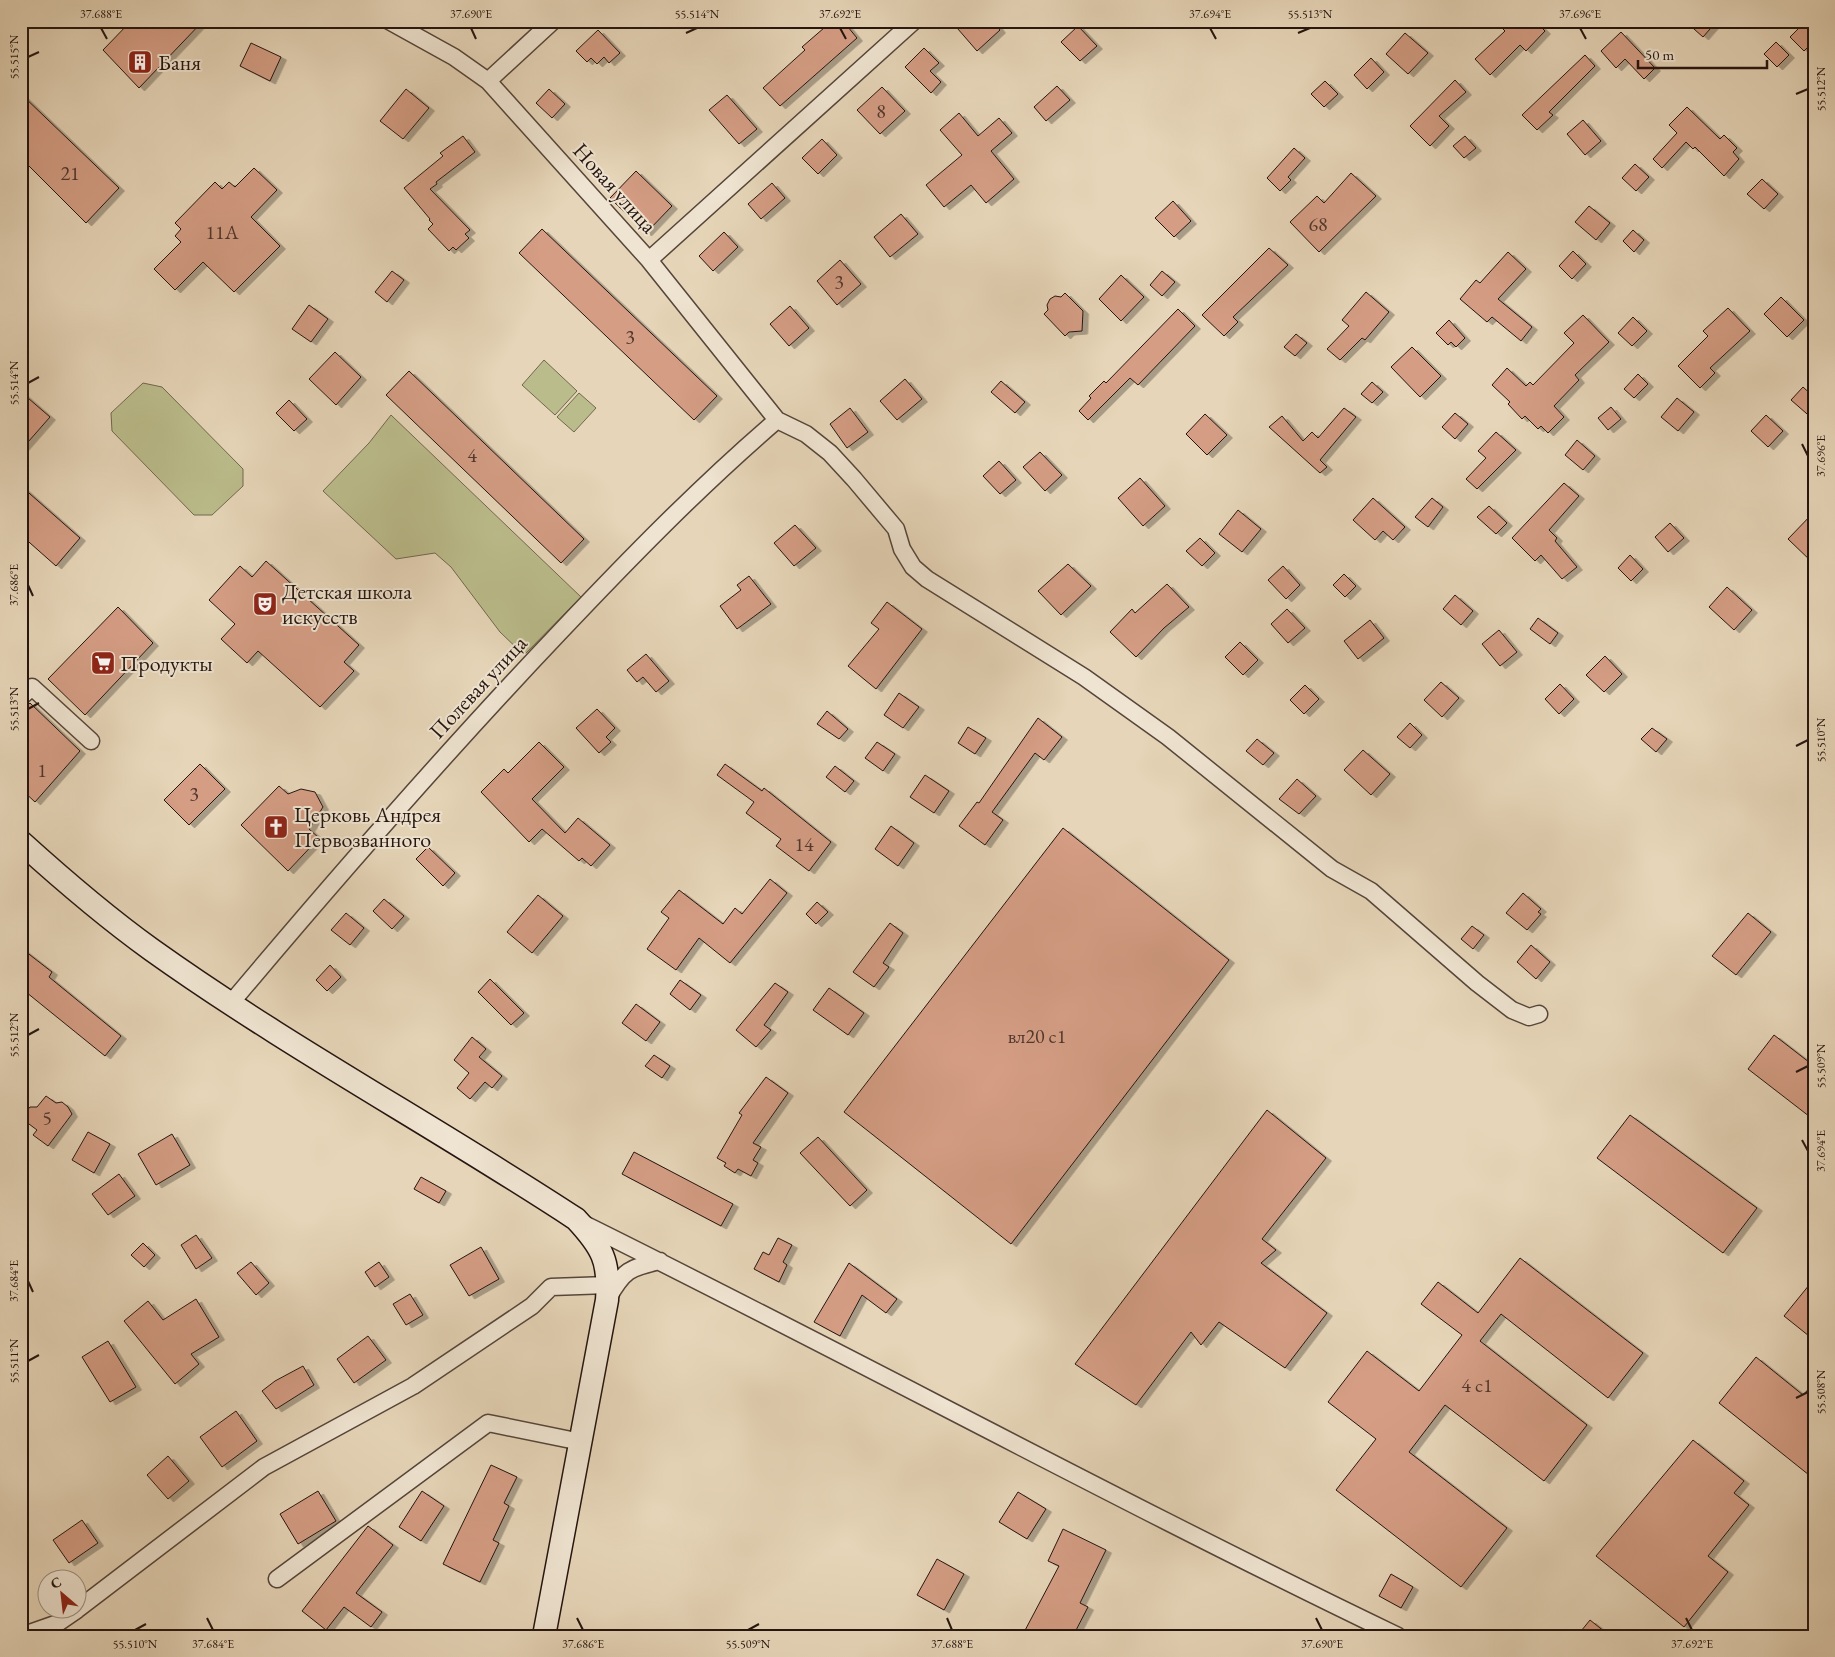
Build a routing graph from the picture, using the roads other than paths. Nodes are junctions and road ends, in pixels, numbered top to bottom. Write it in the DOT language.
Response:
graph roads {
  1 [pos="389,21"];
  2 [pos="553,21"];
  3 [pos="914,21"];
  4 [pos="488,81"];
  5 [pos="649,260"];
  6 [pos="777,420"];
  7 [pos="21,697"];
  8 [pos="91,741"];
  9 [pos="21,842"];
  10 [pos="231,1003"];
  11 [pos="1539,1014"];
  12 [pos="576,1219"];
  13 [pos="660,1261"];
  14 [pos="608,1292"];
  15 [pos="580,1442"];
  16 [pos="277,1579"];
  17 [pos="88,1601"];
  18 [pos="62,1620"];
  19 [pos="21,1636"];
  20 [pos="544,1636"];
  21 [pos="1398,1636"];
  1 -- 4 [label="street, Новая улица"];
  2 -- 4 [label="street"];
  3 -- 5 [label="street"];
  4 -- 5 [label="street, Новая улица"];
  5 -- 6 [label="street, Новая улица"];
  6 -- 10 [label="street, Полевая улица"];
  6 -- 11 [label="street"];
  7 -- 8 [label="street"];
  9 -- 10 [label="main road"];
  10 -- 12 [label="main road"];
  12 -- 13 [label="street"];
  12 -- 14 [label="main road"];
  13 -- 14 [label="street"];
  13 -- 21 [label="street"];
  14 -- 15 [label="main road"];
  14 -- 17 [label="street"];
  15 -- 16 [label="street"];
  15 -- 20 [label="main road"];
  18 -- 19 [label="street"];
}
